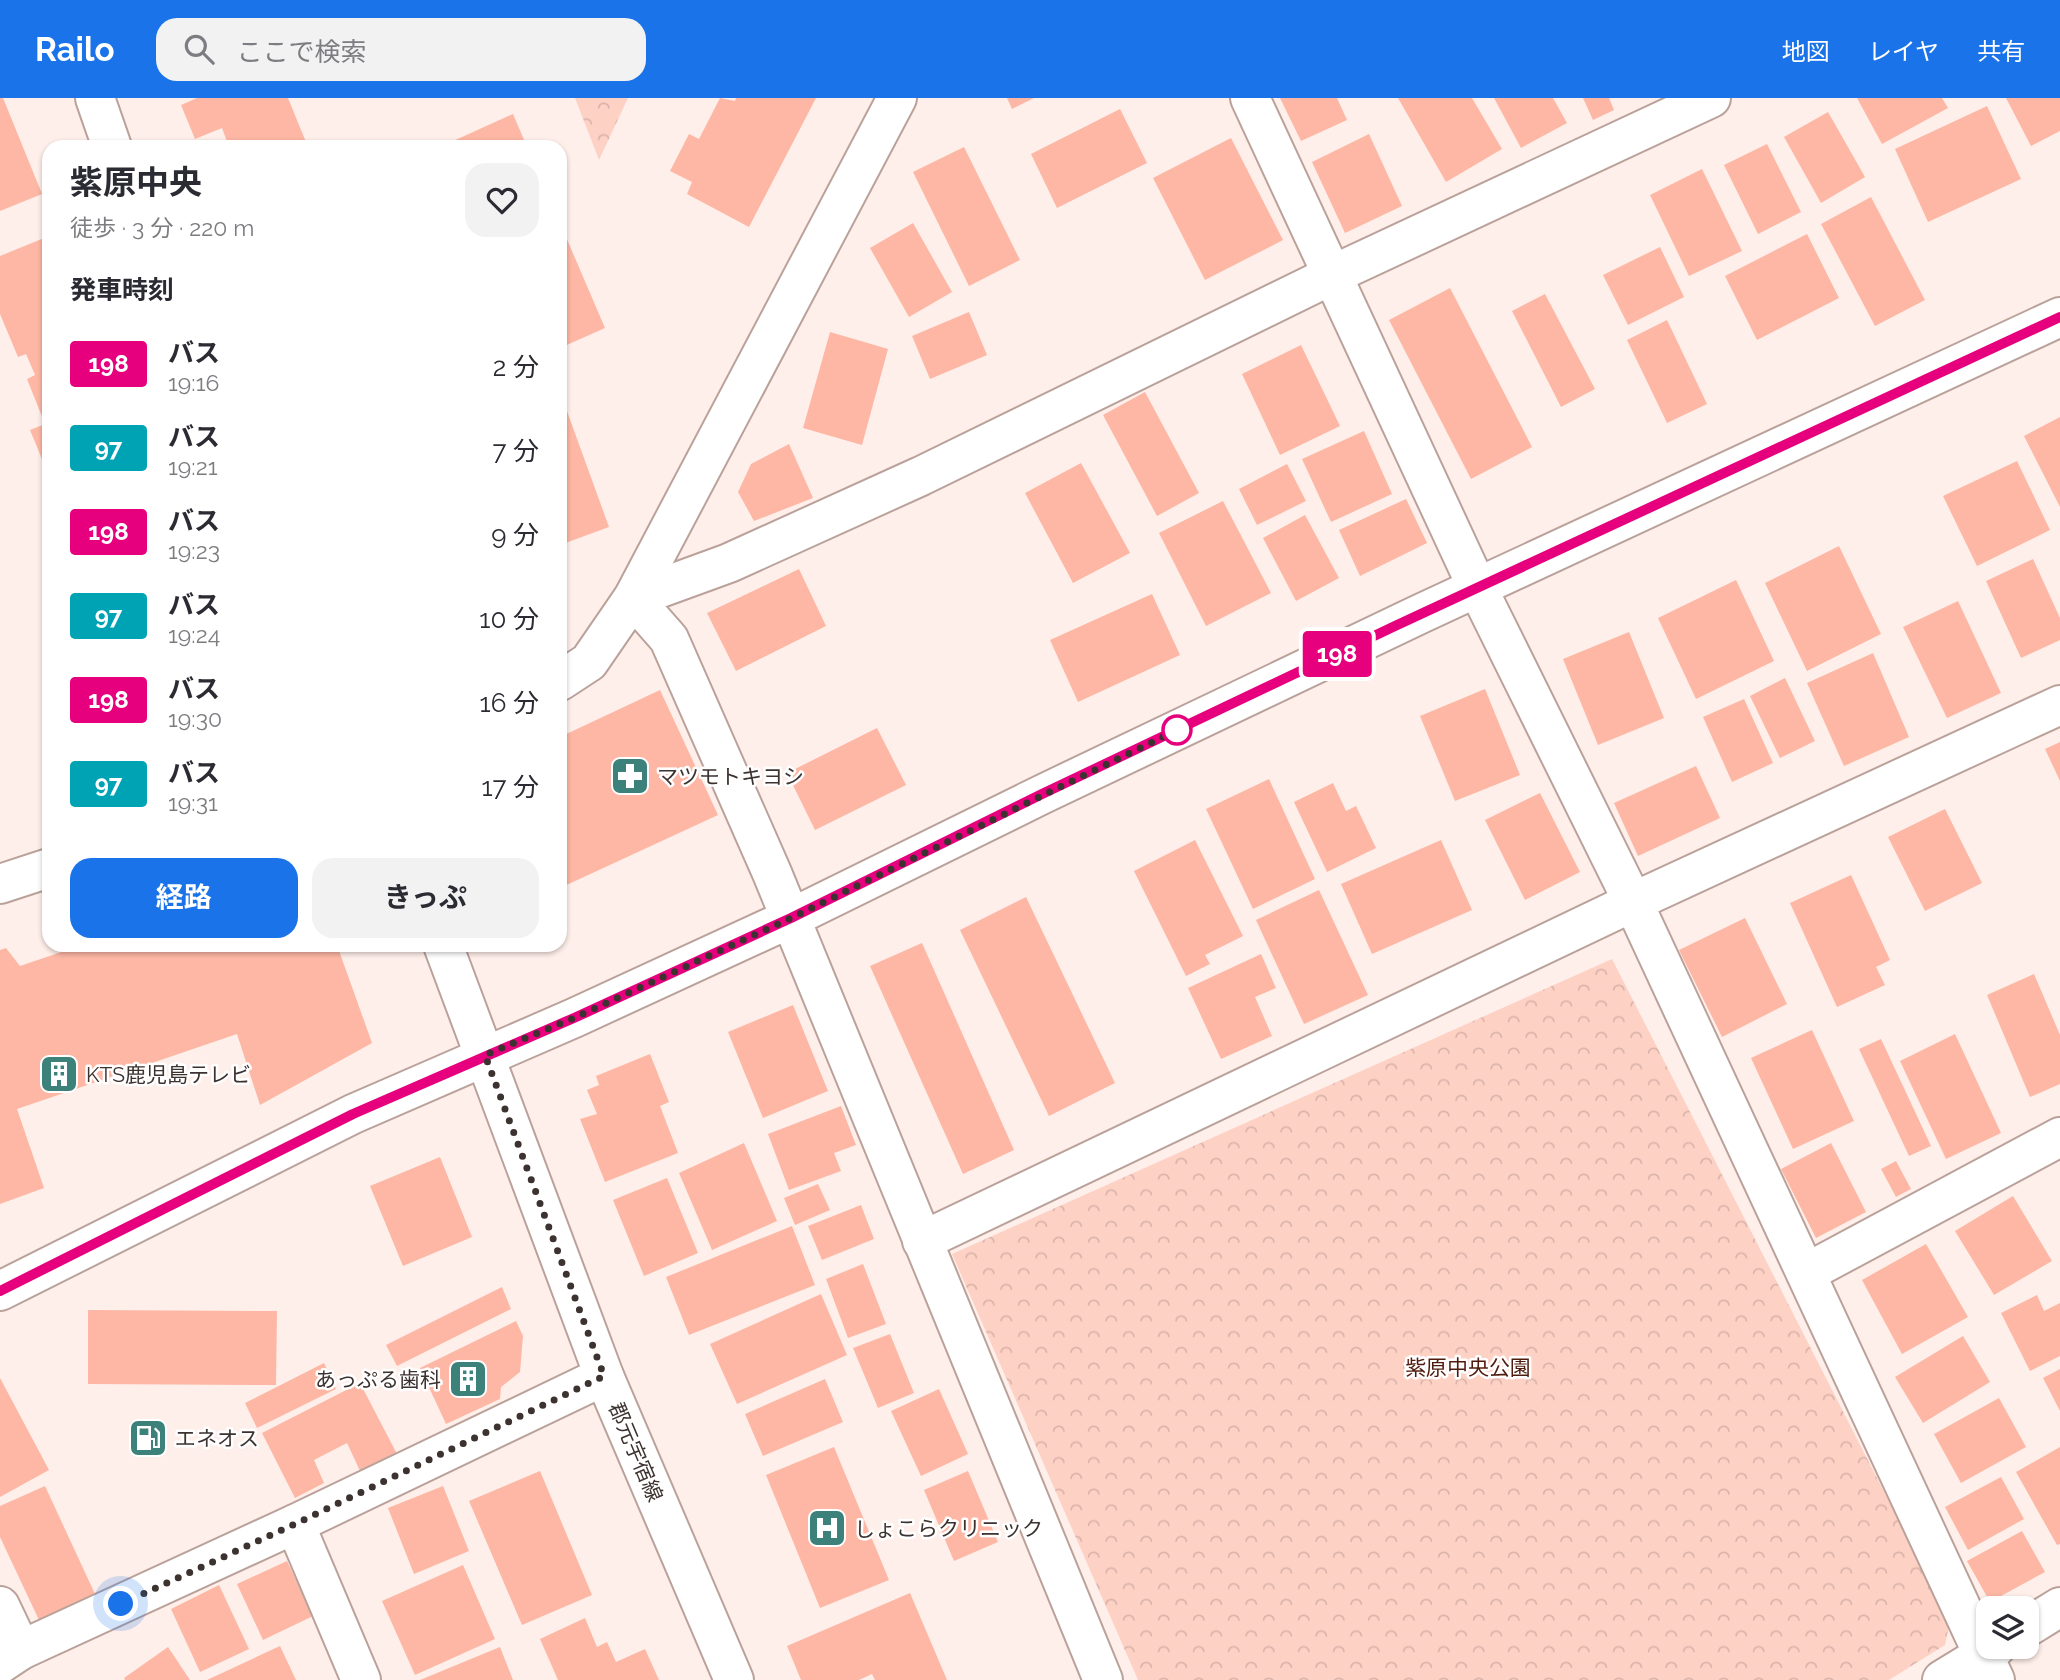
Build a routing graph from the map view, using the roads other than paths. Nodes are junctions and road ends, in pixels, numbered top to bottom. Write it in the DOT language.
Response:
graph roads {
  1 [pos="94,98"];
  2 [pos="898,98"];
  3 [pos="1250,98"];
  4 [pos="1711,98"];
  5 [pos="109,140"];
  6 [pos="1332,275"];
  7 [pos="2060,317"];
  8 [pos="1478,589"];
  9 [pos="633,598"];
  10 [pos="567,676"];
  11 [pos="2060,705"];
  12 [pos="42,870"];
  13 [pos="0,884"];
  14 [pos="1633,902"];
  15 [pos="791,918"];
  16 [pos="446,952"];
  17 [pos="485,1055"];
  18 [pos="2060,1137"];
  19 [pos="922,1241"];
  20 [pos="1806,1273"];
  21 [pos="0,1291"];
  22 [pos="604,1376"];
  23 [pos="295,1524"];
  24 [pos="0,1606"];
  25 [pos="2060,1607"];
  26 [pos="2039,1620"];
  27 [pos="11,1657"];
  28 [pos="1991,1661"];
  29 [pos="1094,1677"];
  30 [pos="361,1680"];
  31 [pos="734,1680"];
  32 [pos="1942,1680"];
  1 -- 5 [label="street"];
  2 -- 9 [label="street"];
  3 -- 6 [label="street"];
  4 -- 6 [label="street"];
  6 -- 8 [label="street"];
  6 -- 9 [label="street"];
  7 -- 8 [label="street"];
  8 -- 14 [label="street"];
  8 -- 15 [label="street"];
  9 -- 10 [label="street"];
  9 -- 15 [label="street"];
  11 -- 14 [label="street"];
  12 -- 13 [label="street"];
  14 -- 19 [label="street"];
  14 -- 20 [label="street"];
  15 -- 17 [label="street"];
  15 -- 19 [label="street"];
  16 -- 17 [label="street, 郡元宇宿線"];
  17 -- 21 [label="street"];
  17 -- 22 [label="street, 郡元宇宿線"];
  18 -- 20 [label="street"];
  19 -- 29 [label="street"];
  20 -- 28 [label="street"];
  22 -- 23 [label="street"];
  22 -- 31 [label="street, 郡元宇宿線"];
  23 -- 27 [label="street"];
  23 -- 30 [label="street"];
  24 -- 27 [label="street"];
  25 -- 26 [label="street"];
  28 -- 32 [label="street"];
}
